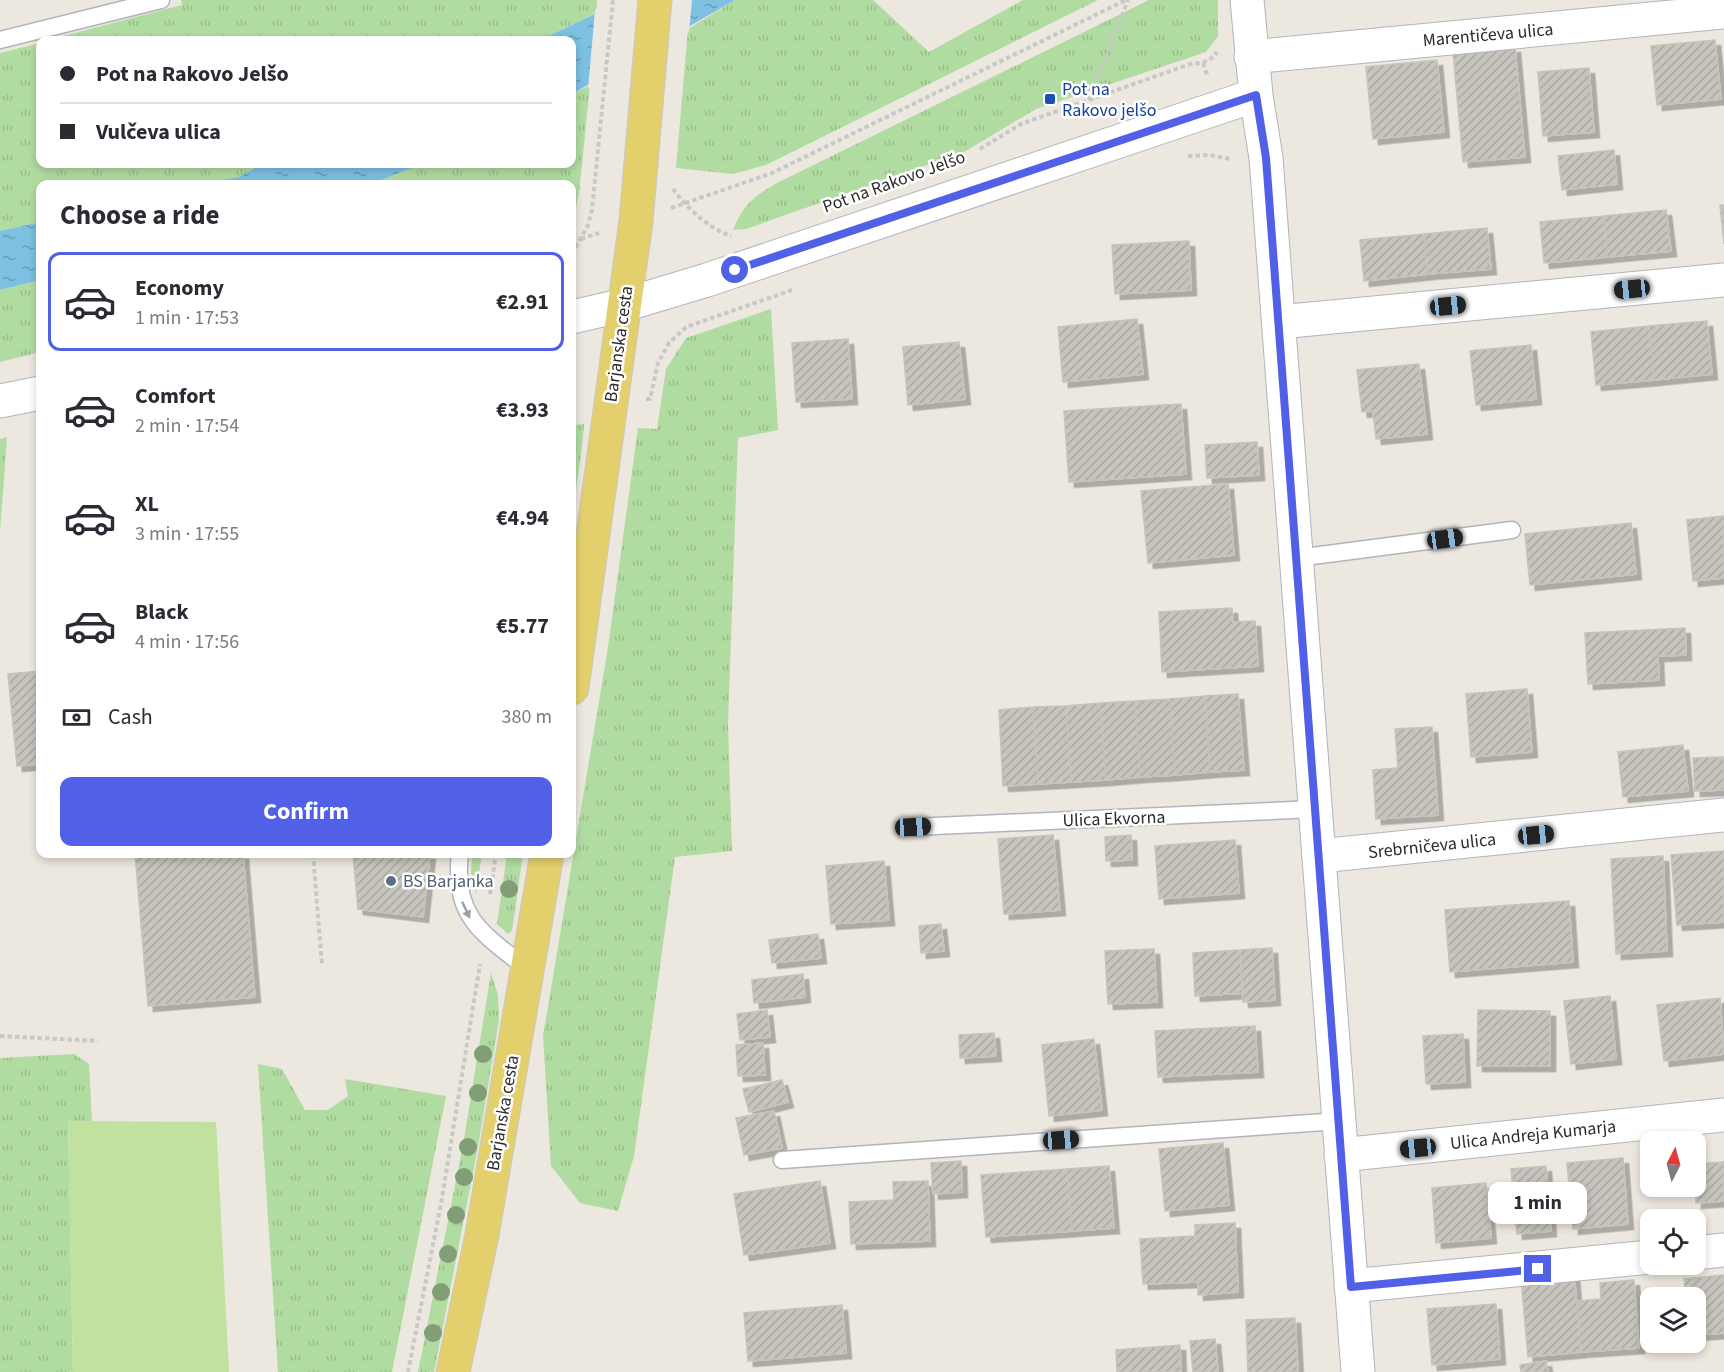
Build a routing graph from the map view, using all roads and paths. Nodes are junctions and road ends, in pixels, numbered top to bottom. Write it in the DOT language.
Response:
graph roads {
  1 [pos="161,0"];
  2 [pos="613,0"];
  3 [pos="655,0"];
  4 [pos="1127,0"];
  5 [pos="1247,0"];
  6 [pos="1724,12"];
  7 [pos="0,40"];
  8 [pos="1251,57"];
  9 [pos="1203,63"];
  10 [pos="1256,95"];
  11 [pos="1089,100"];
  12 [pos="974,153"];
  13 [pos="735,238"];
  14 [pos="576,247"];
  15 [pos="1724,280"];
  16 [pos="624,305"];
  17 [pos="576,316"];
  18 [pos="700,322"];
  19 [pos="1279,322"];
  20 [pos="36,394"];
  21 [pos="640,399"];
  22 [pos="0,401"];
  23 [pos="1512,530"];
  24 [pos="1297,558"];
  25 [pos="578,602"];
  26 [pos="576,631"];
  27 [pos="1316,809"];
  28 [pos="1724,815"];
  29 [pos="913,827"];
  30 [pos="1319,856"];
  31 [pos="313,858"];
  32 [pos="460,858"];
  33 [pos="495,858"];
  34 [pos="546,858"];
  35 [pos="484,935"];
  36 [pos="322,965"];
  37 [pos="528,970"];
  38 [pos="0,1036"];
  39 [pos="98,1041"];
  40 [pos="1724,1115"];
  41 [pos="1339,1120"];
  42 [pos="1341,1155"];
  43 [pos="782,1160"];
  44 [pos="1724,1250"];
  45 [pos="1706,1252"];
  46 [pos="1640,1258"];
  47 [pos="1351,1287"];
  48 [pos="408,1372"];
  49 [pos="453,1372"];
  50 [pos="1358,1372"];
  1 -- 7 [label="lane"];
  2 -- 14 [label="path"];
  3 -- 16 [label="main road, Barjanska cesta"];
  4 -- 11 [label="path"];
  4 -- 13 [label="path"];
  5 -- 8 [label="street"];
  6 -- 8 [label="street, Marentičeva ulica"];
  8 -- 10 [label="street"];
  9 -- 11 [label="path, Pot na Rakovo Jelšo"];
  10 -- 16 [label="street, Pot na Rakovo Jelšo"];
  10 -- 19 [label="street"];
  11 -- 12 [label="path, Pot na Rakovo Jelšo"];
  15 -- 19 [label="street"];
  16 -- 17 [label="street, Pot na Rakovo Jelšo"];
  16 -- 25 [label="main road, Barjanska cesta"];
  18 -- 21 [label="path, Barjanska cesta"];
  19 -- 24 [label="street"];
  20 -- 22 [label="street"];
  23 -- 24 [label="lane"];
  24 -- 27 [label="street"];
  25 -- 26 [label="main road, Barjanska cesta"];
  27 -- 29 [label="lane, Ulica Ekvorna"];
  27 -- 30 [label="street"];
  28 -- 30 [label="street, Srebrničeva ulica"];
  30 -- 41 [label="street"];
  31 -- 36 [label="path"];
  32 -- 35 [label="lane, one-way"];
  33 -- 35 [label="path"];
  34 -- 37 [label="main road, Barjanska cesta"];
  35 -- 37 [label="lane"];
  35 -- 48 [label="path"];
  37 -- 49 [label="main road, Barjanska cesta"];
  38 -- 39 [label="path"];
  40 -- 42 [label="street, Ulica Andreja Kumarja"];
  41 -- 42 [label="street"];
  41 -- 43 [label="lane"];
  42 -- 47 [label="street"];
  44 -- 45 [label="street"];
  46 -- 47 [label="street"];
  47 -- 50 [label="street"];
}
